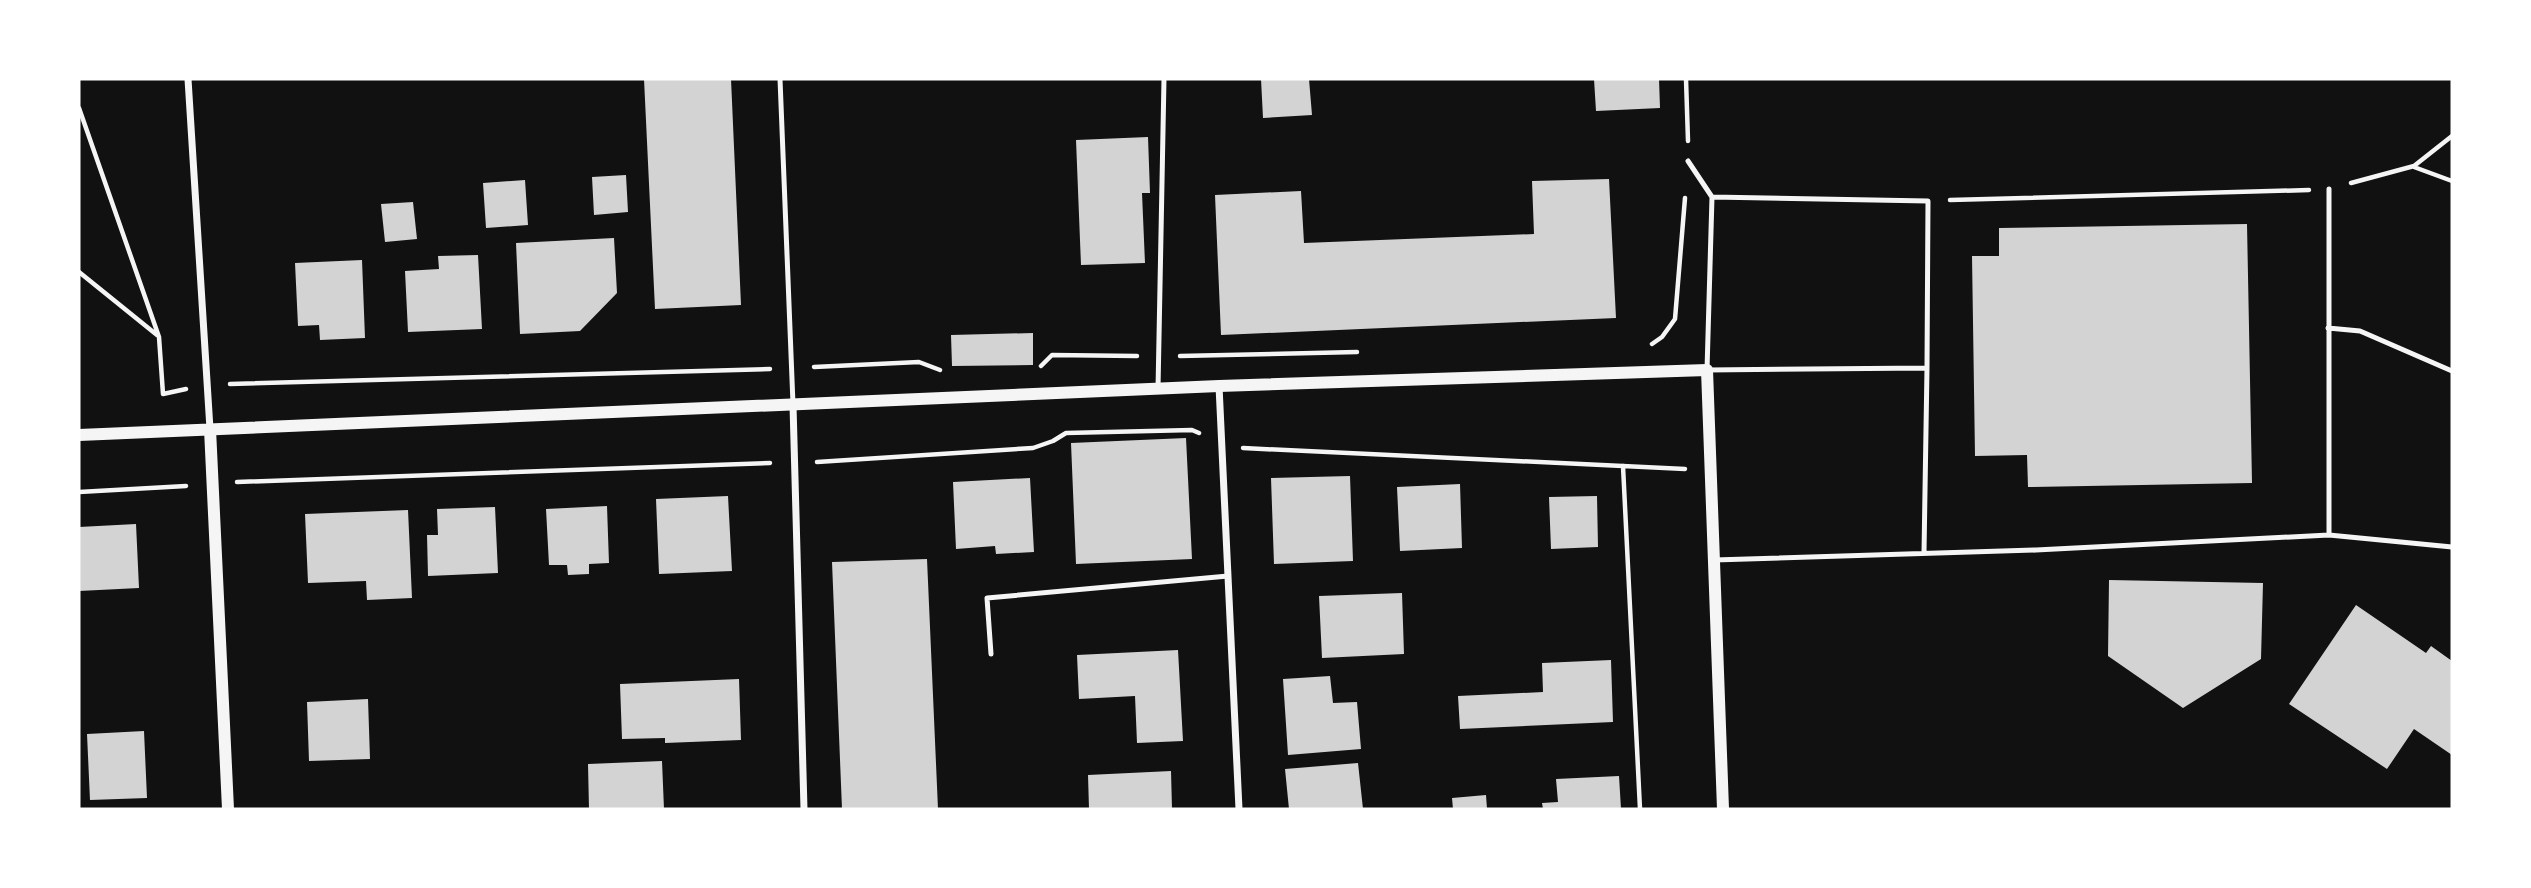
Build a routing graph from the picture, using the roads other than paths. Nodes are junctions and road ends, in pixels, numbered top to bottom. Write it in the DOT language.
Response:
graph roads {
  1 [pos="188,79"];
  2 [pos="780,79"];
  3 [pos="1164,79"];
  4 [pos="1688,161"];
  5 [pos="2329,189"];
  6 [pos="1712,197"];
  7 [pos="2328,328"];
  8 [pos="1927,368"];
  9 [pos="1707,370"];
  10 [pos="2452,371"];
  11 [pos="1219,386"];
  12 [pos="1158,389"];
  13 [pos="793,405"];
  14 [pos="210,429"];
  15 [pos="79,435"];
  16 [pos="2329,535"];
  17 [pos="2452,547"];
  18 [pos="1924,553"];
  19 [pos="1714,561"];
  20 [pos="1227,576"];
  21 [pos="991,654"];
  22 [pos="228,809"];
  23 [pos="804,809"];
  24 [pos="1239,809"];
  25 [pos="1723,809"];
  1 -- 14 [label="street"];
  2 -- 13 [label="lane"];
  3 -- 12 [label="lane"];
  4 -- 6 [label="lane"];
  5 -- 7 [label="lane"];
  6 -- 8 [label="lane"];
  6 -- 9 [label="lane"];
  7 -- 10 [label="lane"];
  7 -- 16 [label="lane"];
  8 -- 9 [label="lane"];
  8 -- 18 [label="lane"];
  9 -- 11 [label="street"];
  9 -- 19 [label="street"];
  11 -- 12 [label="street"];
  11 -- 20 [label="street"];
  12 -- 13 [label="street"];
  13 -- 14 [label="street"];
  13 -- 23 [label="street"];
  14 -- 15 [label="street"];
  14 -- 22 [label="street"];
  16 -- 17 [label="lane"];
  16 -- 18 [label="lane"];
  18 -- 19 [label="lane"];
  19 -- 25 [label="street"];
  20 -- 21 [label="lane"];
  20 -- 24 [label="street"];
}
